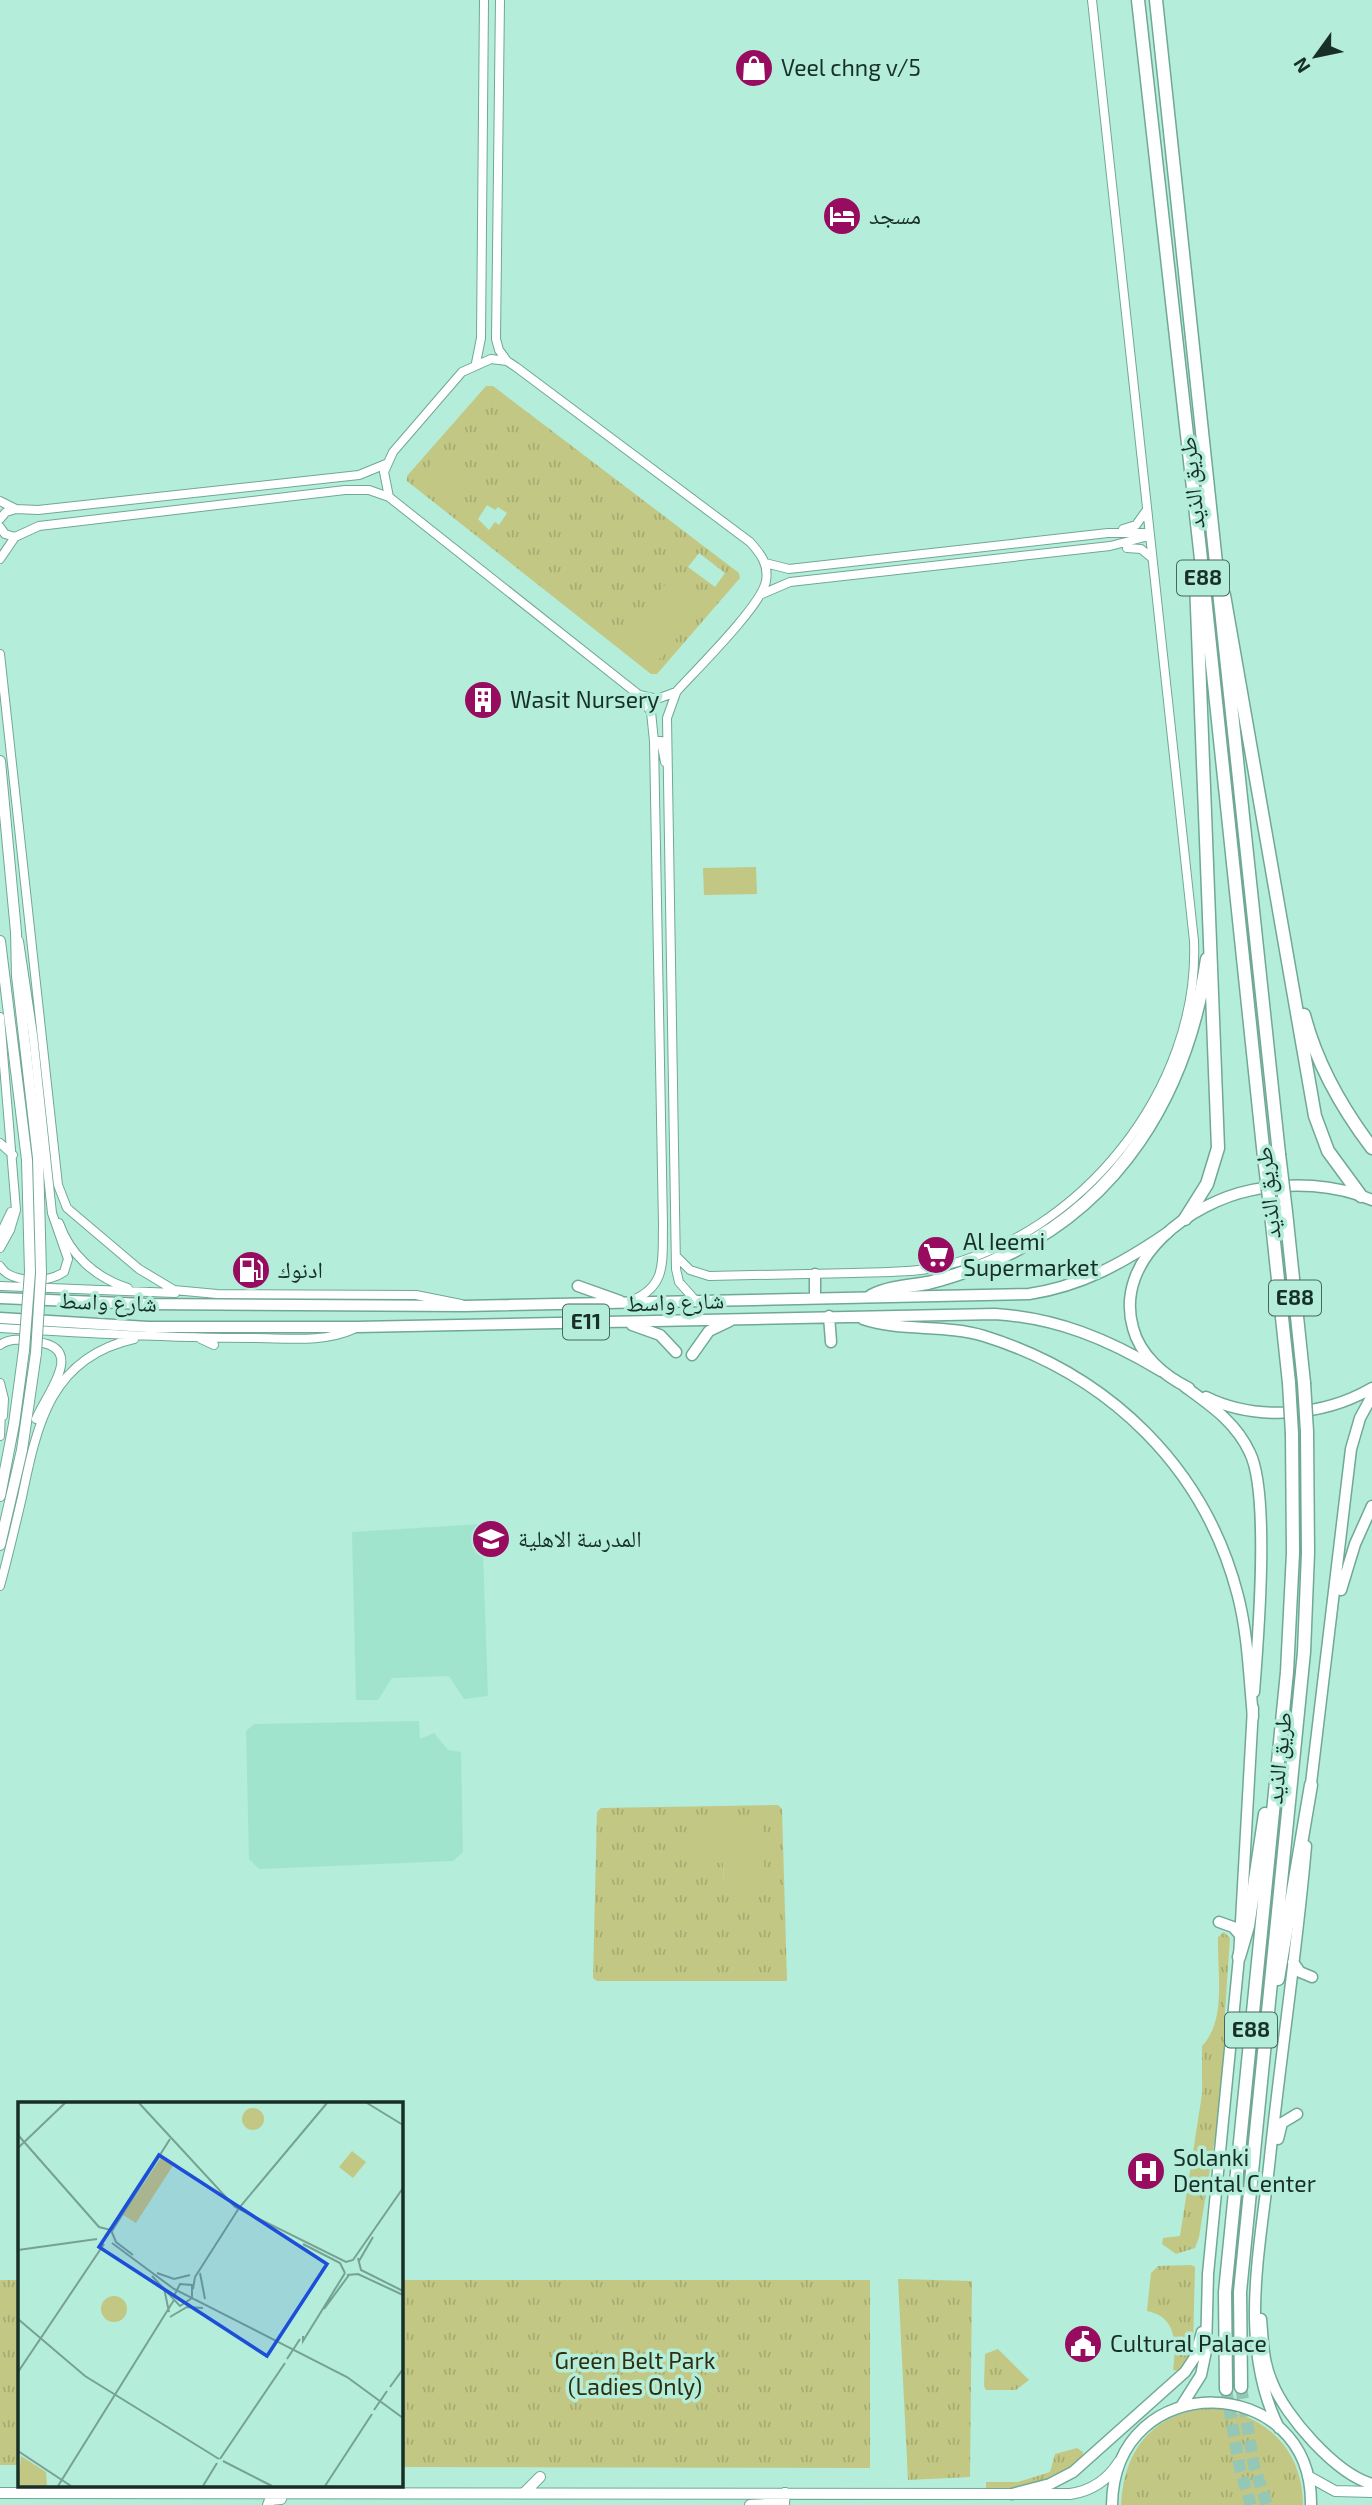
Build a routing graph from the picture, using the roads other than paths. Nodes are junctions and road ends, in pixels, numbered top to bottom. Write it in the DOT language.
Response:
graph roads {
  1 [pos="484,0"];
  2 [pos="500,0"];
  3 [pos="1092,0"];
  4 [pos="1138,0"];
  5 [pos="1156,0"];
  6 [pos="481,312"];
  7 [pos="496,314"];
  8 [pos="508,361"];
  9 [pos="476,363"];
  10 [pos="386,464"];
  11 [pos="345,477"];
  12 [pos="345,490"];
  13 [pos="389,497"];
  14 [pos="0,502"];
  15 [pos="16,509"];
  16 [pos="1146,511"];
  17 [pos="0,519"];
  18 [pos="0,527"];
  19 [pos="1109,533"];
  20 [pos="1149,535"];
  21 [pos="15,537"];
  22 [pos="1109,546"];
  23 [pos="1200,550"];
  24 [pos="1152,558"];
  25 [pos="0,559"];
  26 [pos="765,562"];
  27 [pos="810,566"];
  28 [pos="1216,575"];
  29 [pos="812,580"];
  30 [pos="762,594"];
  31 [pos="0,654"];
  32 [pos="676,692"];
  33 [pos="639,695"];
  34 [pos="654,741"];
  35 [pos="0,761"];
  36 [pos="669,771"];
  37 [pos="1211,927"];
  38 [pos="16,932"];
  39 [pos="0,941"];
  40 [pos="1288,964"];
  41 [pos="0,1017"];
  42 [pos="45,1063"];
  43 [pos="38,1079"];
  44 [pos="0,1143"];
  45 [pos="1372,1148"];
  46 [pos="13,1155"];
  47 [pos="51,1193"];
  48 [pos="1367,1198"];
  49 [pos="15,1199"];
  50 [pos="1185,1219"];
  51 [pos="1167,1233"];
  52 [pos="0,1235"];
  53 [pos="663,1236"];
  54 [pos="0,1248"];
  55 [pos="676,1253"];
  56 [pos="0,1266"];
  57 [pos="815,1274"];
  58 [pos="0,1286"];
  59 [pos="579,1286"];
  60 [pos="148,1292"];
  61 [pos="186,1293"];
  62 [pos="871,1296"];
  63 [pos="815,1297"];
  64 [pos="0,1298"];
  65 [pos="696,1301"];
  66 [pos="626,1303"];
  67 [pos="464,1306"];
  68 [pos="855,1315"];
  69 [pos="830,1316"];
  70 [pos="0,1318"];
  71 [pos="737,1318"];
  72 [pos="619,1321"];
  73 [pos="357,1327"];
  74 [pos="0,1328"];
  75 [pos="146,1336"];
  76 [pos="199,1338"];
  77 [pos="831,1342"];
  78 [pos="0,1345"];
  79 [pos="214,1345"];
  80 [pos="676,1352"];
  81 [pos="692,1356"];
  82 [pos="1161,1371"];
  83 [pos="0,1383"];
  84 [pos="1184,1386"];
  85 [pos="1372,1388"];
  86 [pos="1372,1396"];
  87 [pos="1,1412"];
  88 [pos="0,1436"];
  89 [pos="30,1456"];
  90 [pos="0,1496"];
  91 [pos="1372,1506"];
  92 [pos="0,1545"];
  93 [pos="0,1586"];
  94 [pos="1332,1619"];
  95 [pos="1253,1717"];
  96 [pos="1278,1763"];
  97 [pos="1311,1785"];
  98 [pos="1219,1922"];
  99 [pos="1240,1935"];
  100 [pos="1239,1957"];
  101 [pos="1293,1962"];
  102 [pos="1312,1977"];
  103 [pos="1265,2037"];
  104 [pos="1297,2114"];
  105 [pos="1270,2154"];
  106 [pos="1256,2294"];
  107 [pos="1206,2319"];
  108 [pos="1241,2387"];
  109 [pos="1226,2389"];
  110 [pos="1182,2405"];
  111 [pos="1279,2428"];
  112 [pos="1119,2462"];
  113 [pos="1308,2476"];
  114 [pos="540,2477"];
  115 [pos="1372,2484"];
  116 [pos="329,2488"];
  117 [pos="94,2489"];
  118 [pos="1372,2491"];
  119 [pos="0,2493"];
  120 [pos="294,2493"];
  121 [pos="524,2493"];
  122 [pos="785,2493"];
  123 [pos="1012,2494"];
  124 [pos="335,2495"];
  125 [pos="268,2505"];
  126 [pos="750,2505"];
  127 [pos="1112,2505"];
  128 [pos="1311,2505"];
  1 -- 6 [label="street"];
  2 -- 7 [label="street"];
  3 -- 16 [label="street"];
  4 -- 23 [label="highway, طريق الذيد / E88"];
  5 -- 28 [label="highway, طريق الذيد / E88"];
  6 -- 7 [label="street"];
  6 -- 9 [label="street"];
  7 -- 8 [label="street"];
  8 -- 9 [label="street"];
  8 -- 26 [label="street"];
  9 -- 10 [label="street"];
  10 -- 11 [label="street"];
  10 -- 13 [label="street"];
  11 -- 12 [label="street"];
  11 -- 15 [label="street"];
  12 -- 13 [label="street"];
  12 -- 21 [label="street"];
  13 -- 33 [label="street"];
  14 -- 15 [label="street"];
  15 -- 17 [label="street"];
  16 -- 19 [label="street"];
  16 -- 20 [label="street"];
  18 -- 21 [label="street"];
  19 -- 20 [label="street"];
  19 -- 22 [label="street"];
  19 -- 27 [label="street"];
  20 -- 22 [label="street"];
  20 -- 24 [label="street"];
  21 -- 25 [label="street"];
  22 -- 24 [label="street"];
  22 -- 29 [label="street"];
  23 -- 37 [label="highway"];
  23 -- 96 [label="highway, طريق الذيد / E88, bridge"];
  24 -- 57 [label="street"];
  26 -- 27 [label="street"];
  26 -- 30 [label="street"];
  27 -- 29 [label="street"];
  28 -- 40 [label="highway"];
  28 -- 103 [label="highway, طريق الذيد / E88, bridge"];
  29 -- 30 [label="street"];
  30 -- 32 [label="street"];
  31 -- 42 [label="street"];
  32 -- 33 [label="street"];
  32 -- 36 [label="street"];
  33 -- 34 [label="street"];
  34 -- 36 [label="street"];
  34 -- 53 [label="street"];
  35 -- 38 [label="main road"];
  36 -- 55 [label="street"];
  37 -- 50 [label="highway"];
  37 -- 62 [label="highway"];
  38 -- 43 [label="street"];
  38 -- 92 [label="main road, bridge"];
  39 -- 90 [label="main road, bridge"];
  40 -- 45 [label="highway"];
  40 -- 48 [label="highway"];
  41 -- 46 [label="street"];
  42 -- 43 [label="street"];
  42 -- 61 [label="street"];
  43 -- 47 [label="street"];
  44 -- 46 [label="street"];
  46 -- 49 [label="street"];
  47 -- 56 [label="street"];
  47 -- 60 [label="street"];
  48 -- 50 [label="main road"];
  49 -- 52 [label="street"];
  49 -- 54 [label="street"];
  50 -- 51 [label="main road"];
  51 -- 62 [label="main road, شارع واسط / E11"];
  51 -- 82 [label="main road"];
  53 -- 55 [label="street"];
  53 -- 66 [label="street"];
  55 -- 57 [label="street"];
  55 -- 65 [label="street"];
  57 -- 63 [label="main road"];
  58 -- 60 [label="street"];
  59 -- 66 [label="main road"];
  60 -- 61 [label="street"];
  61 -- 67 [label="street"];
  62 -- 63 [label="main road, شارع واسط / E11"];
  63 -- 65 [label="main road, شارع واسط / E11"];
  64 -- 67 [label="main road, شارع واسط / E11"];
  65 -- 66 [label="main road, شارع واسط / E11"];
  66 -- 67 [label="main road, شارع واسط / E11"];
  68 -- 69 [label="main road, شارع واسط / E11"];
  68 -- 82 [label="main road, شارع واسط / E11"];
  68 -- 95 [label="main road"];
  69 -- 71 [label="main road, شارع واسط / E11"];
  69 -- 77 [label="main road"];
  70 -- 73 [label="main road, شارع واسط / E11"];
  71 -- 72 [label="main road, شارع واسط / E11"];
  71 -- 81 [label="main road"];
  72 -- 73 [label="main road, شارع واسط / E11"];
  72 -- 80 [label="main road"];
  73 -- 76 [label="street"];
  74 -- 75 [label="street"];
  75 -- 76 [label="street"];
  75 -- 89 [label="street"];
  76 -- 79 [label="street"];
  78 -- 89 [label="street"];
  82 -- 84 [label="main road"];
  83 -- 87 [label="street"];
  84 -- 85 [label="main road"];
  84 -- 95 [label="main road"];
  86 -- 94 [label="main road"];
  87 -- 88 [label="street"];
  89 -- 93 [label="street"];
  91 -- 94 [label="main road"];
  94 -- 97 [label="main road"];
  95 -- 99 [label="main road"];
  96 -- 100 [label="highway"];
  96 -- 109 [label="highway, طريق الذيد / E88"];
  97 -- 101 [label="main road"];
  97 -- 103 [label="highway"];
  98 -- 99 [label="main road"];
  99 -- 100 [label="main road"];
  100 -- 107 [label="main road"];
  101 -- 102 [label="main road"];
  101 -- 105 [label="main road"];
  103 -- 108 [label="highway, طريق الذيد / E88"];
  104 -- 105 [label="main road"];
  105 -- 106 [label="main road"];
  106 -- 111 [label="main road"];
  106 -- 115 [label="main road"];
  107 -- 110 [label="main road"];
  107 -- 123 [label="main road"];
  110 -- 111 [label="main road"];
  110 -- 112 [label="main road"];
  111 -- 113 [label="main road"];
  112 -- 123 [label="main road"];
  112 -- 127 [label="main road"];
  113 -- 118 [label="main road"];
  113 -- 128 [label="main road"];
  114 -- 121 [label="main road"];
  116 -- 124 [label="main road"];
  117 -- 119 [label="main road"];
  117 -- 120 [label="main road"];
  120 -- 124 [label="main road"];
  120 -- 125 [label="main road"];
  121 -- 122 [label="main road"];
  121 -- 124 [label="main road"];
  122 -- 123 [label="main road"];
  122 -- 126 [label="main road"];
}
